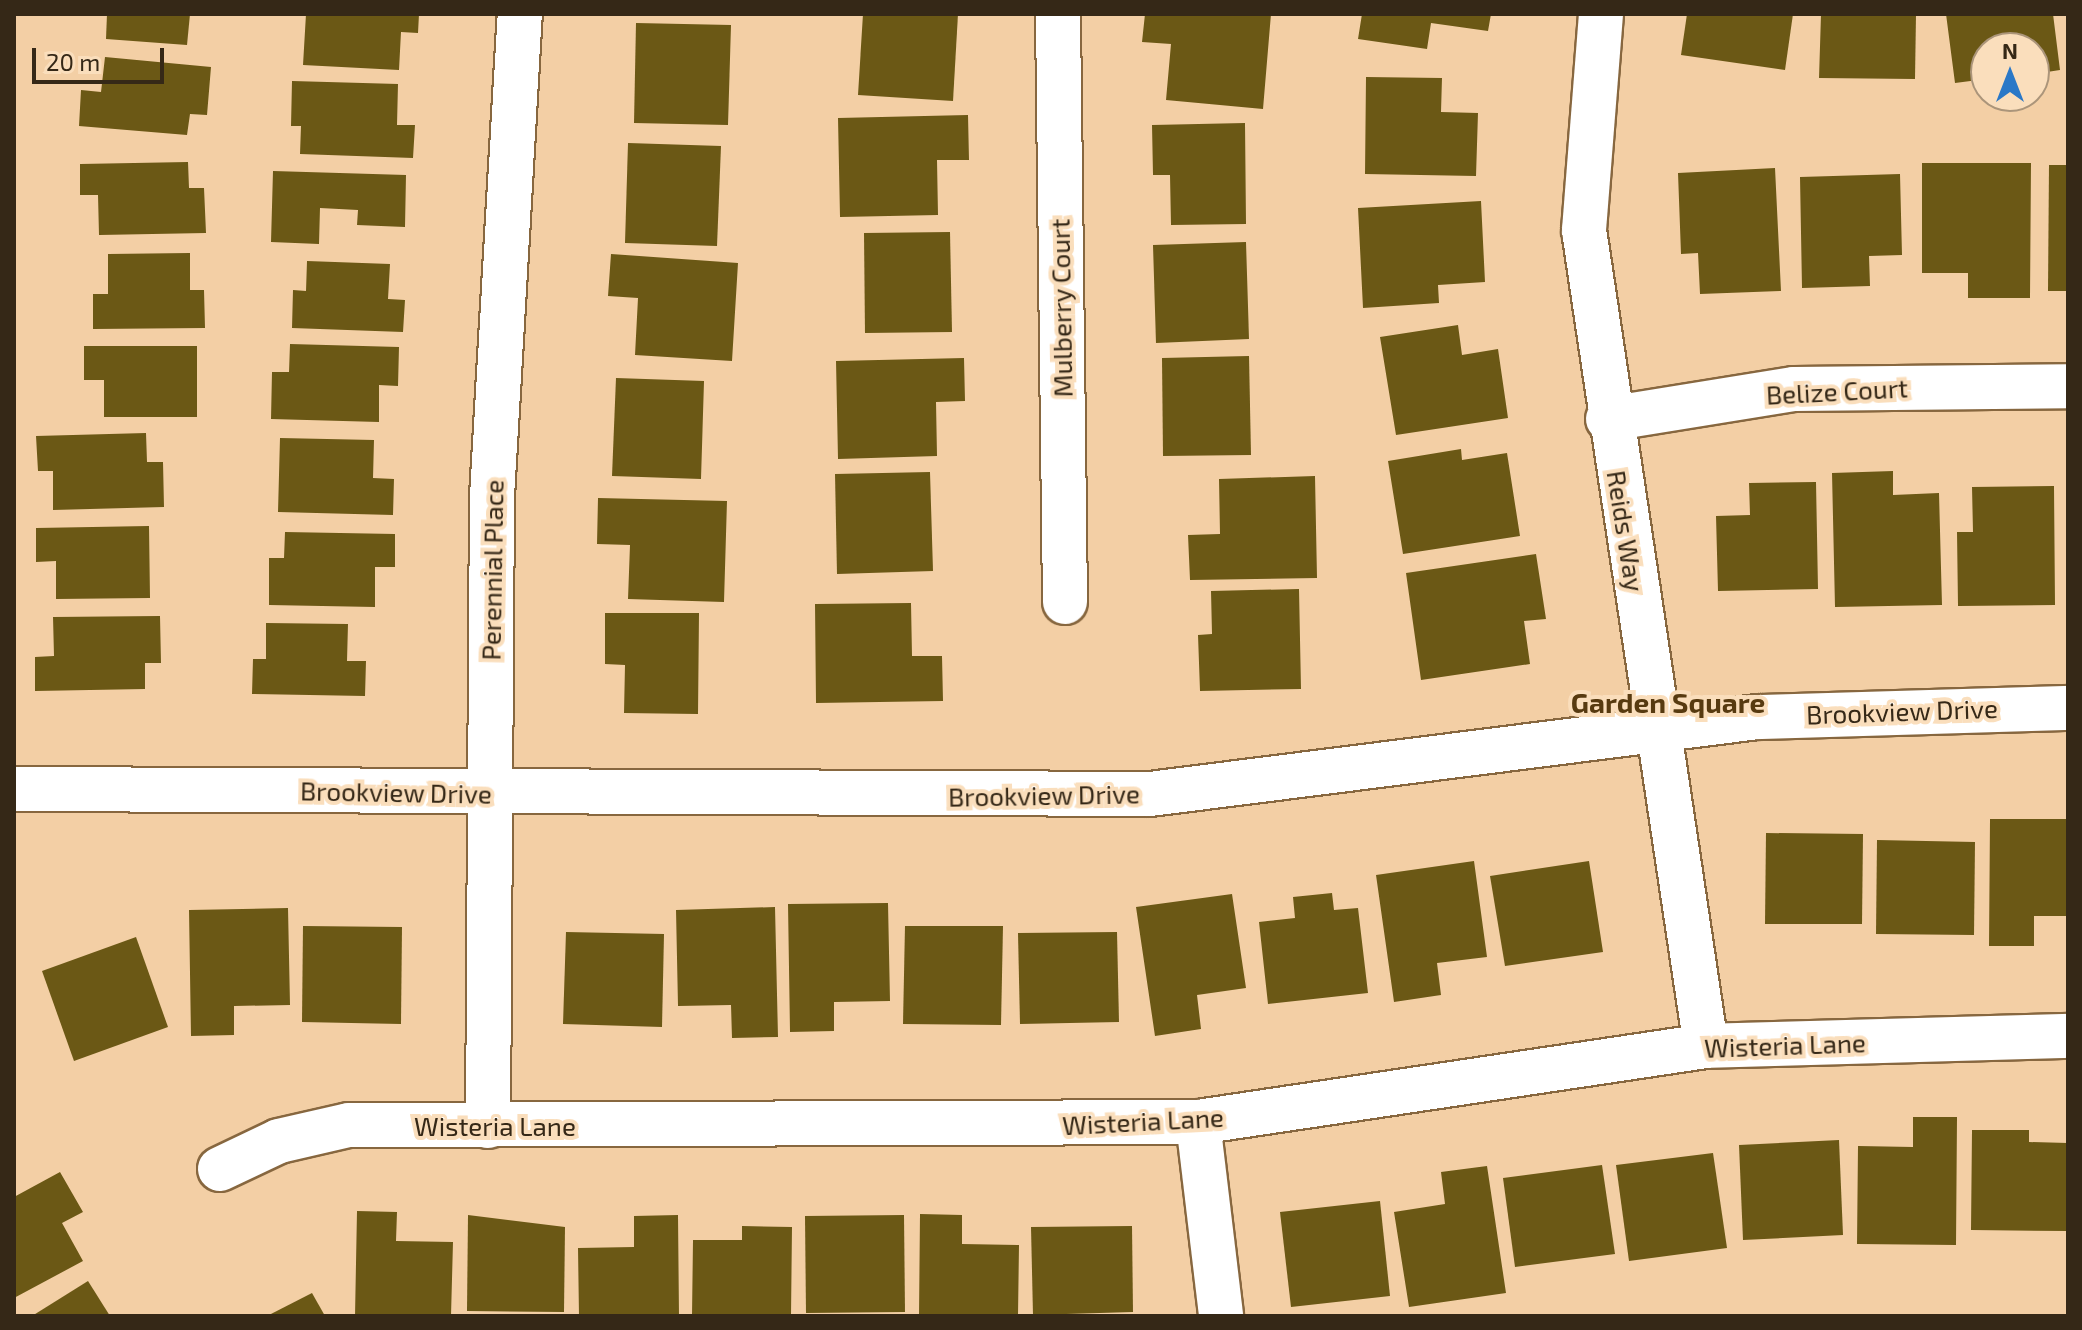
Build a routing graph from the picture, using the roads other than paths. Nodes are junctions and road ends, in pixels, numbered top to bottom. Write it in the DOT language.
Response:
graph roads {
  1 [pos="520,14"];
  2 [pos="1058,14"];
  3 [pos="1601,14"];
  4 [pos="2068,386"];
  5 [pos="1608,419"];
  6 [pos="1065,602"];
  7 [pos="2068,708"];
  8 [pos="1657,727"];
  9 [pos="14,789"];
  10 [pos="488,793"];
  11 [pos="2068,1036"];
  12 [pos="1706,1046"];
  13 [pos="1198,1122"];
  14 [pos="488,1126"];
  15 [pos="220,1169"];
  16 [pos="1221,1316"];
  1 -- 10 [label="street, Perennial Place"];
  2 -- 6 [label="street, Mulberry Court"];
  3 -- 5 [label="street, Reids Way"];
  4 -- 5 [label="street, Belize Court"];
  5 -- 8 [label="street, Reids Way"];
  7 -- 8 [label="street, Brookview Drive"];
  8 -- 10 [label="street, Brookview Drive"];
  8 -- 12 [label="street, Reids Way"];
  9 -- 10 [label="street, Brookview Drive"];
  10 -- 14 [label="street, Perennial Place"];
  11 -- 12 [label="street, Wisteria Lane"];
  12 -- 13 [label="street, Wisteria Lane"];
  13 -- 14 [label="street, Wisteria Lane"];
  13 -- 16 [label="street"];
  14 -- 15 [label="street, Wisteria Lane"];
}
